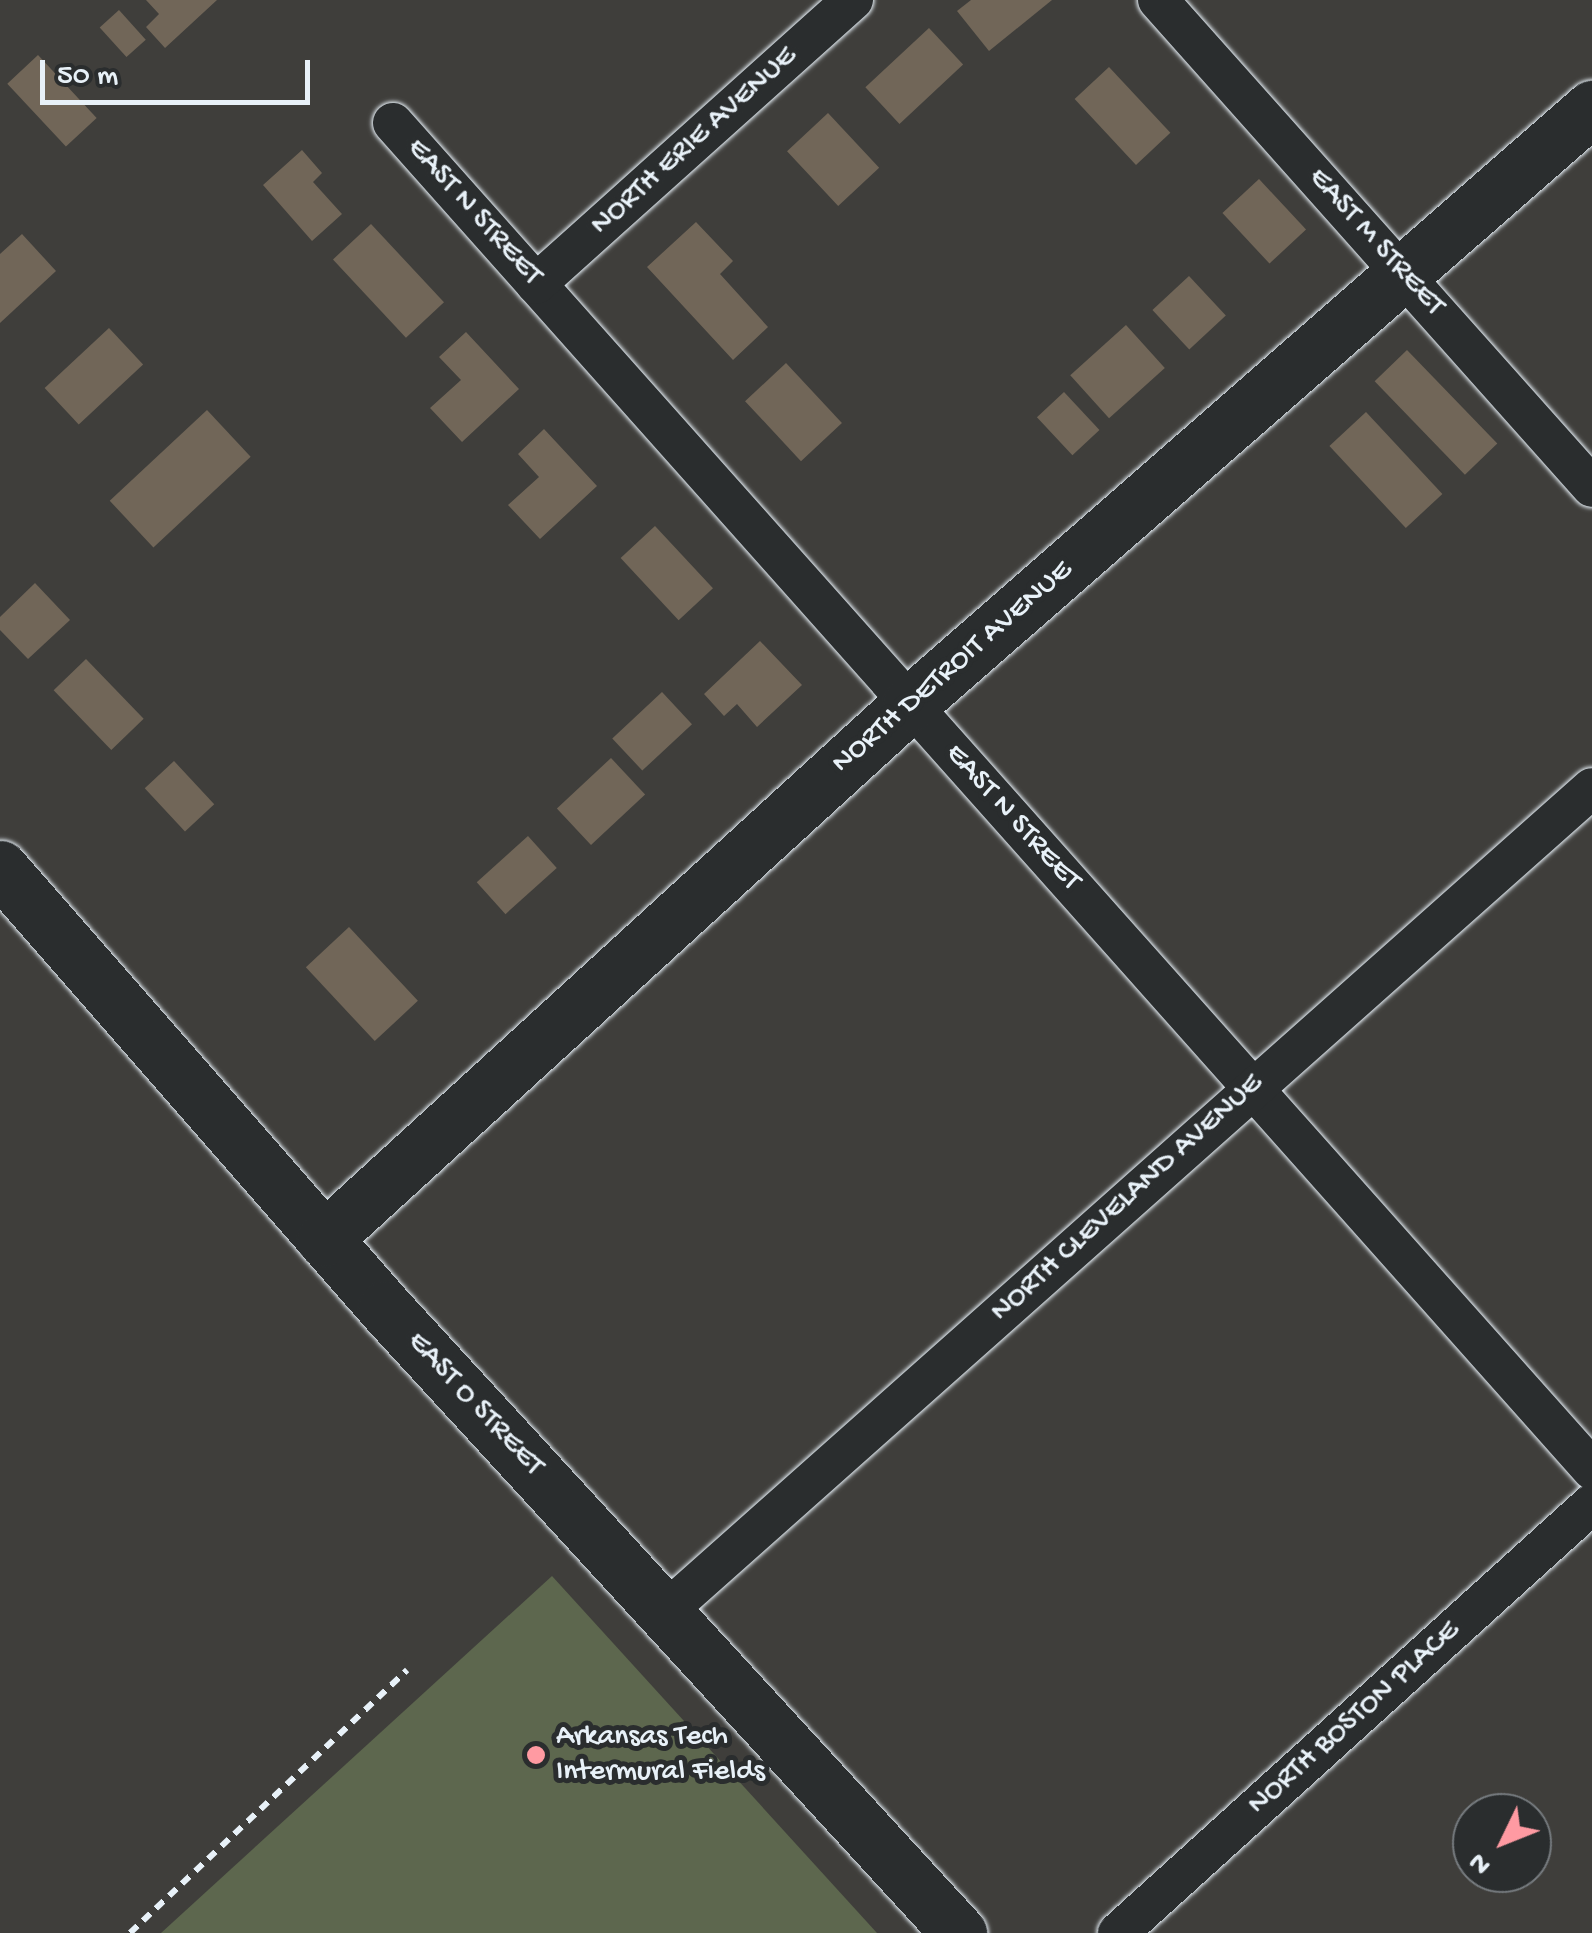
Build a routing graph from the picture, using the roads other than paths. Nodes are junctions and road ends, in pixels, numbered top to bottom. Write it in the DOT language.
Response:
graph roads {
  1 [pos="852,0"];
  2 [pos="1158,0"];
  3 [pos="1592,108"];
  4 [pos="392,123"];
  5 [pos="1402,274"];
  6 [pos="536,284"];
  7 [pos="1592,486"];
  8 [pos="910,704"];
  9 [pos="1592,788"];
  10 [pos="0,868"];
  11 [pos="1253,1088"];
  12 [pos="324,1239"];
  13 [pos="1592,1469"];
  14 [pos="1592,1504"];
  15 [pos="666,1612"];
  16 [pos="959,1933"];
  17 [pos="1118,1933"];
  1 -- 6 [label="street, NORTH ERIE AVENUE"];
  2 -- 5 [label="street, EAST M STREET"];
  3 -- 5 [label="street, NORTH DETROIT AVENUE"];
  4 -- 6 [label="street, EAST N STREET"];
  5 -- 7 [label="street, EAST M STREET"];
  5 -- 8 [label="street, NORTH DETROIT AVENUE"];
  6 -- 8 [label="street, EAST N STREET"];
  8 -- 11 [label="street, EAST N STREET"];
  8 -- 12 [label="street, NORTH DETROIT AVENUE"];
  9 -- 11 [label="street, NORTH CLEVELAND AVENUE"];
  10 -- 12 [label="street, EAST O STREET"];
  11 -- 13 [label="street, EAST N STREET"];
  11 -- 15 [label="street, NORTH CLEVELAND AVENUE"];
  12 -- 15 [label="street, EAST O STREET"];
  14 -- 17 [label="street, NORTH BOSTON PLACE"];
  15 -- 16 [label="street, EAST O STREET"];
}
